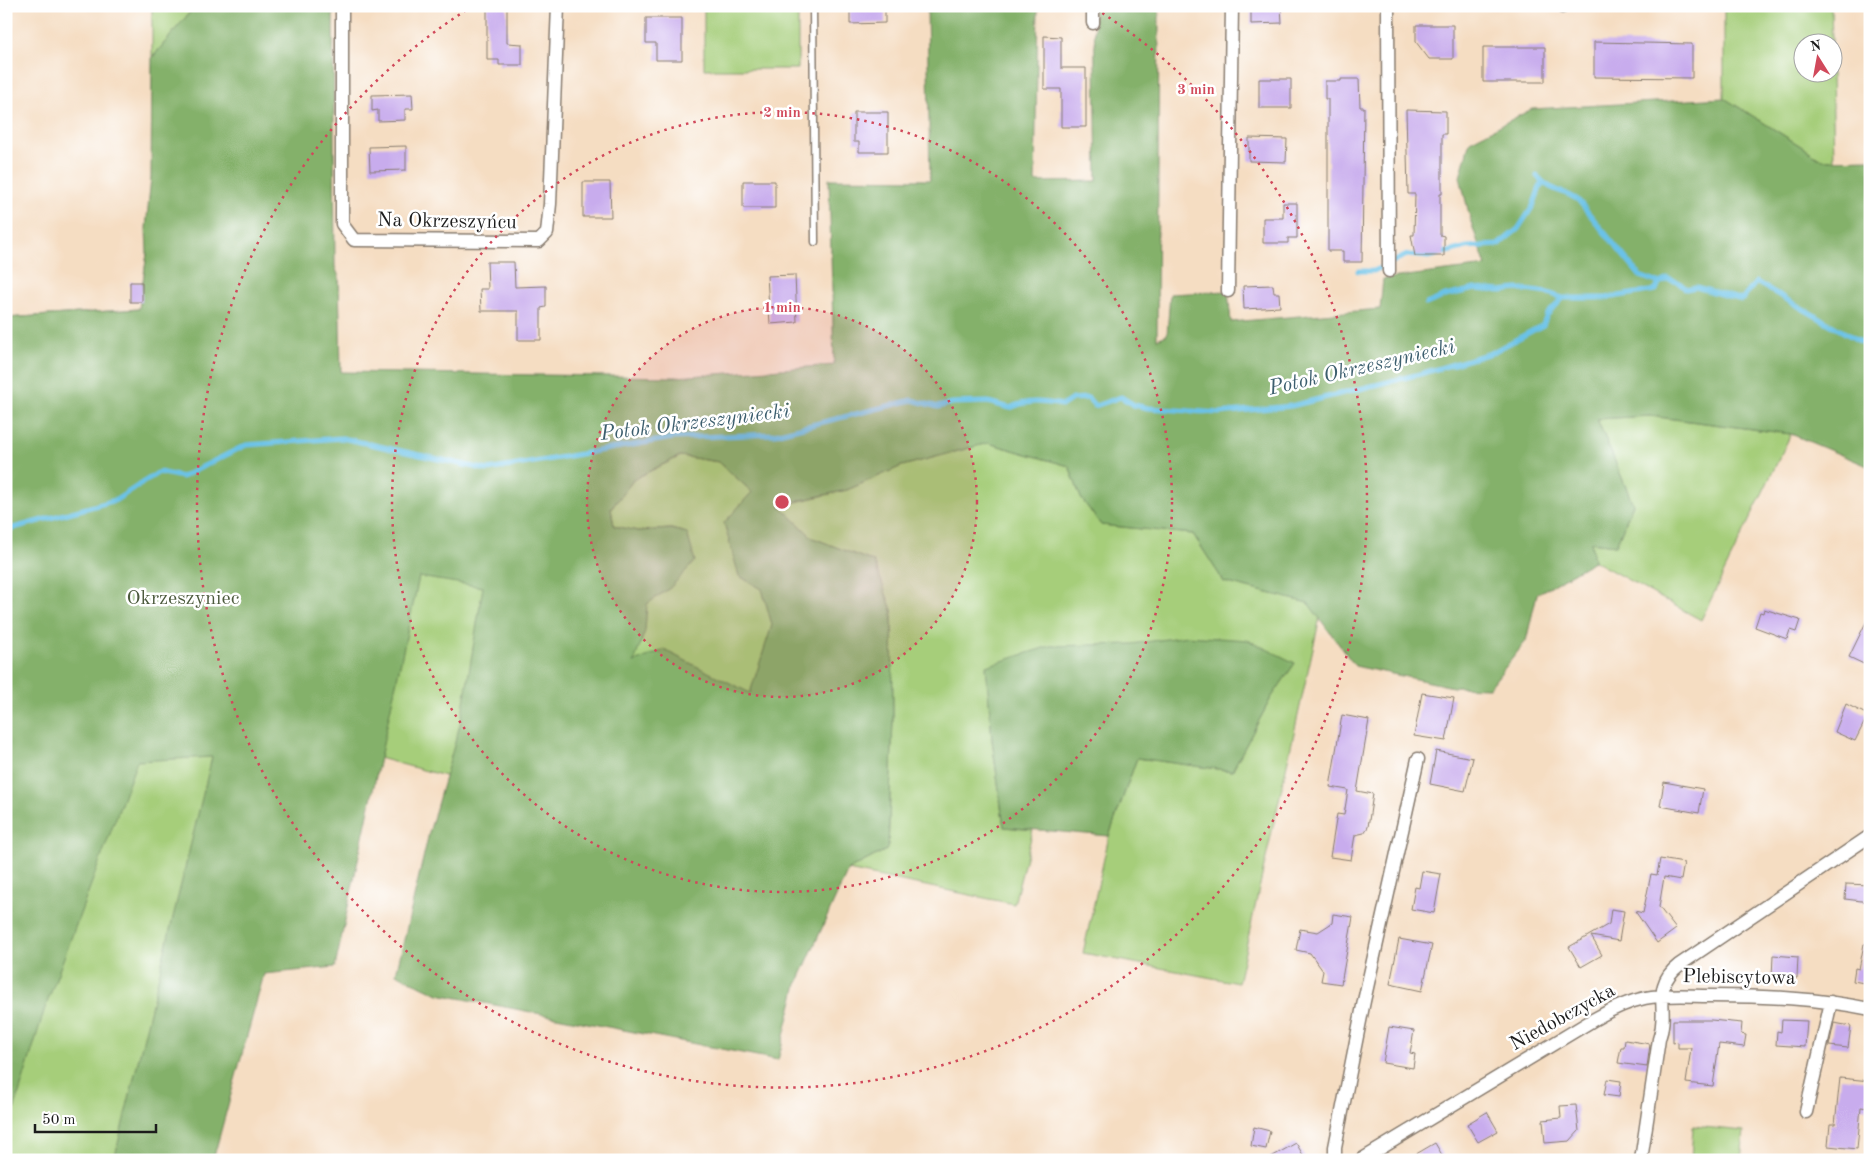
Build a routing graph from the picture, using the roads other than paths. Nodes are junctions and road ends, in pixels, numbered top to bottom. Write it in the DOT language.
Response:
graph roads {
  1 [pos="342,6"];
  2 [pos="558,6"];
  3 [pos="813,6"];
  4 [pos="1093,6"];
  5 [pos="1232,6"];
  6 [pos="1388,6"];
  7 [pos="1093,23"];
  8 [pos="815,242"];
  9 [pos="1389,271"];
  10 [pos="1228,291"];
  11 [pos="1418,759"];
  12 [pos="1870,836"];
  13 [pos="1661,996"];
  14 [pos="1832,1002"];
  15 [pos="1870,1009"];
  16 [pos="1806,1112"];
  17 [pos="1335,1160"];
  18 [pos="1361,1160"];
  19 [pos="1641,1160"];
  1 -- 2 [label="street, Na Okrzeszyńcu"];
  3 -- 8 [label="lane"];
  4 -- 7 [label="street"];
  5 -- 10 [label="street"];
  6 -- 9 [label="street"];
  11 -- 17 [label="street"];
  12 -- 13 [label="street"];
  13 -- 14 [label="street, Plebiscytowa"];
  13 -- 18 [label="street, Niedobczycka"];
  13 -- 19 [label="street, Plebiscytowa"];
  14 -- 15 [label="street, Plebiscytowa"];
  14 -- 16 [label="street"];
}
